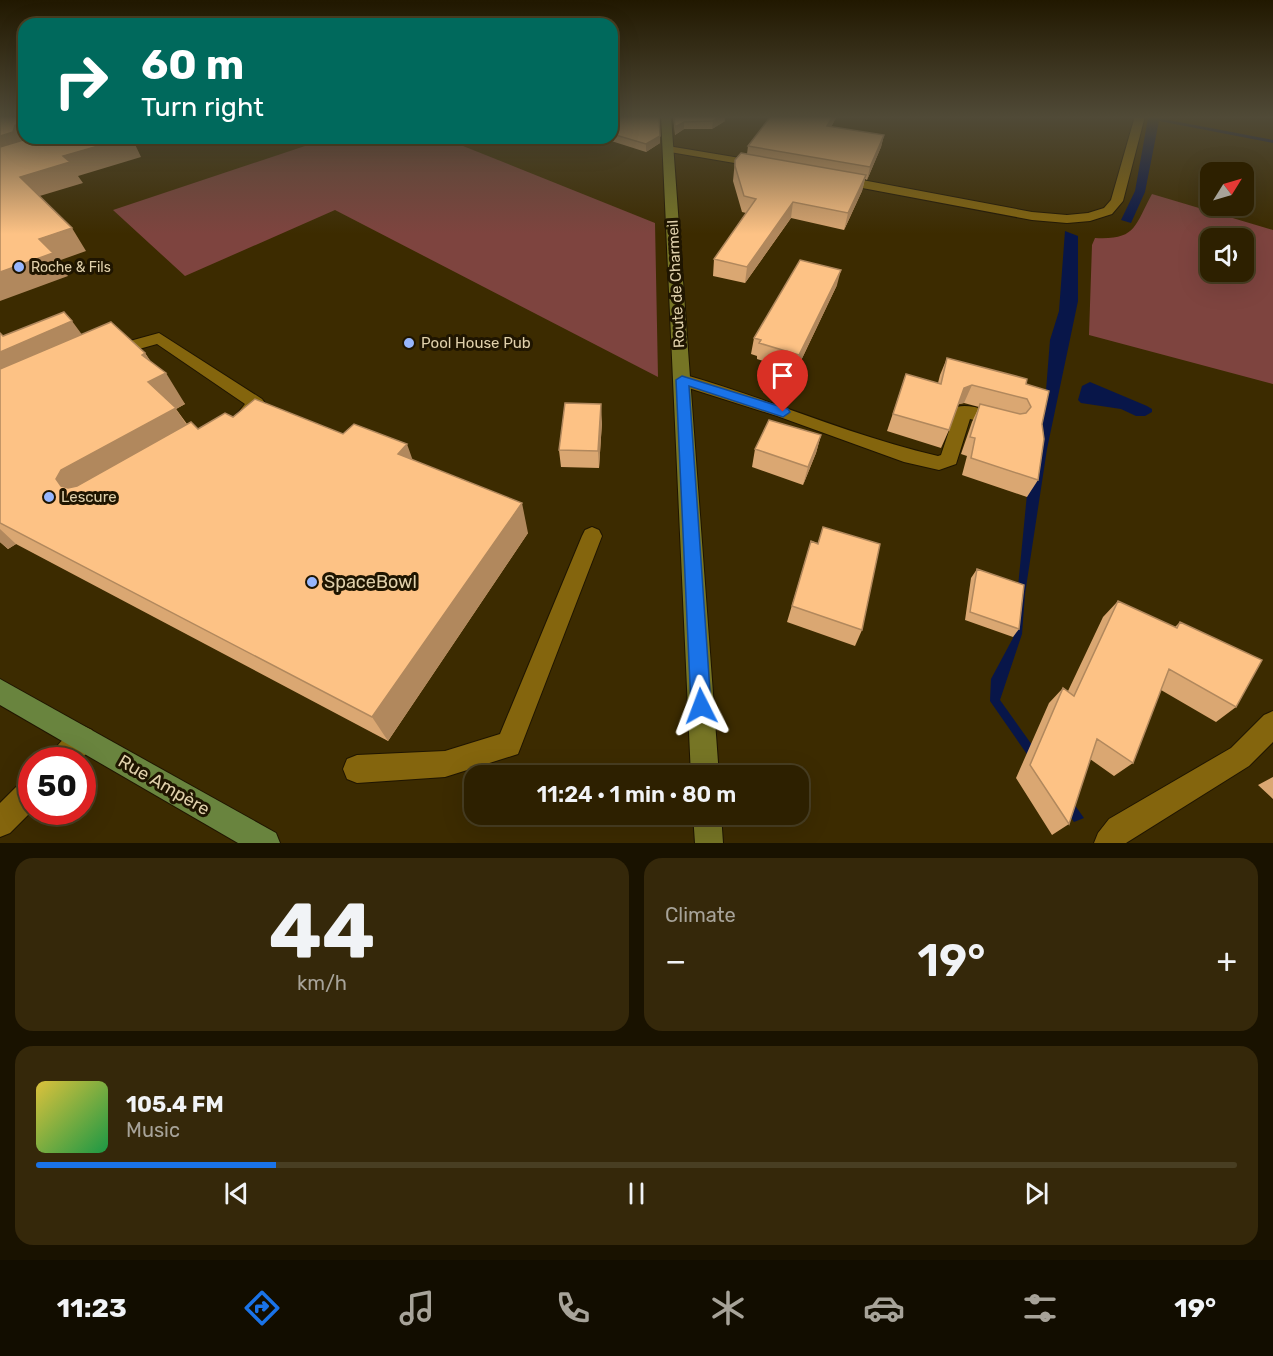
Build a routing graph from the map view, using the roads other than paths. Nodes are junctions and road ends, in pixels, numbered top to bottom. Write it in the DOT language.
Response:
graph roads {
  1 [pos="668,155"];
  2 [pos="704,155"];
  3 [pos="1129,155"];
  4 [pos="765,166"];
  5 [pos="823,177"];
  6 [pos="94,360"];
  7 [pos="682,380"];
  8 [pos="1011,423"];
  9 [pos="227,432"];
  10 [pos="592,536"];
  11 [pos="0,692"];
  12 [pos="1273,724"];
  13 [pos="83,739"];
  14 [pos="75,747"];
  15 [pos="704,765"];
  16 [pos="357,769"];
  17 [pos="18,805"];
  18 [pos="0,823"];
  19 [pos="708,825"];
  20 [pos="266,843"];
  21 [pos="709,843"];
  22 [pos="1108,843"];
  1 -- 7 [label="main road, Route de Charmeil"];
  2 -- 4 [label="street"];
  3 -- 5 [label="street"];
  6 -- 9 [label="street"];
  7 -- 8 [label="street"];
  7 -- 15 [label="main road, Route de Charmeil"];
  10 -- 16 [label="street"];
  11 -- 13 [label="main road, Rue Ampère"];
  12 -- 22 [label="street"];
  13 -- 14 [label="street"];
  13 -- 20 [label="main road, Rue Ampère"];
  17 -- 18 [label="street"];
  19 -- 21 [label="main road"];
}
